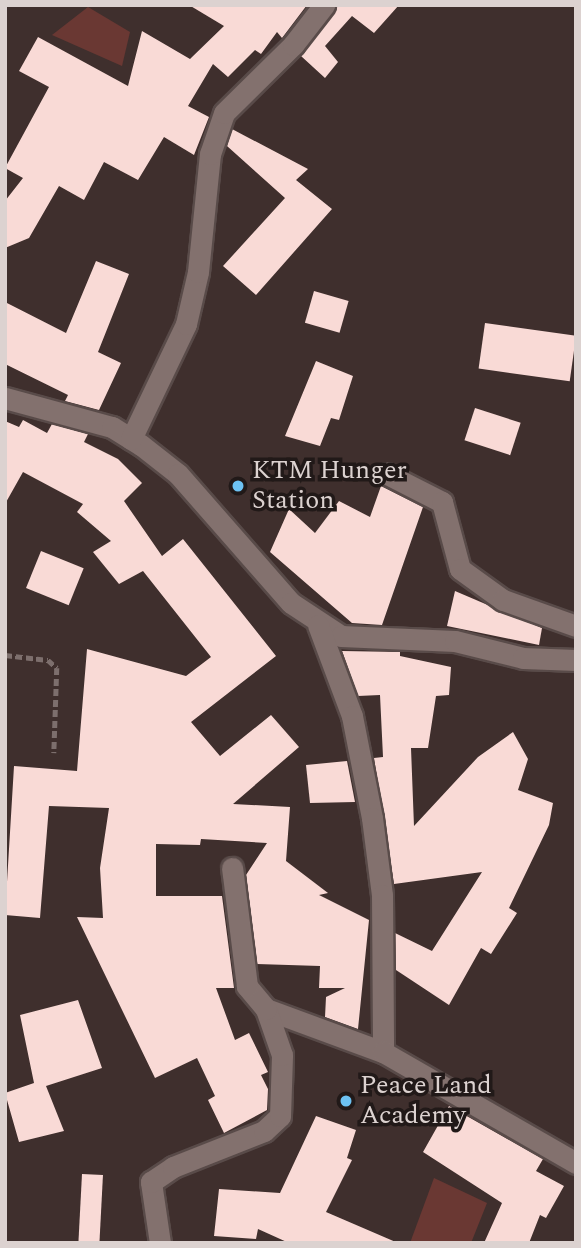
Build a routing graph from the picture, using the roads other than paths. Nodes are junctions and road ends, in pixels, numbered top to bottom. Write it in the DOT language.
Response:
graph roads {
  1 [pos="324,5"];
  2 [pos="5,398"];
  3 [pos="131,439"];
  4 [pos="387,474"];
  5 [pos="318,625"];
  6 [pos="576,626"];
  7 [pos="576,660"];
  8 [pos="232,868"];
  9 [pos="266,1009"];
  10 [pos="383,1052"];
  11 [pos="576,1163"];
  12 [pos="160,1243"];
  1 -- 3 [label="street"];
  2 -- 3 [label="street"];
  3 -- 5 [label="street"];
  4 -- 6 [label="street"];
  5 -- 7 [label="street"];
  5 -- 10 [label="street"];
  8 -- 9 [label="street"];
  9 -- 10 [label="street"];
  9 -- 12 [label="street"];
  10 -- 11 [label="street"];
}
